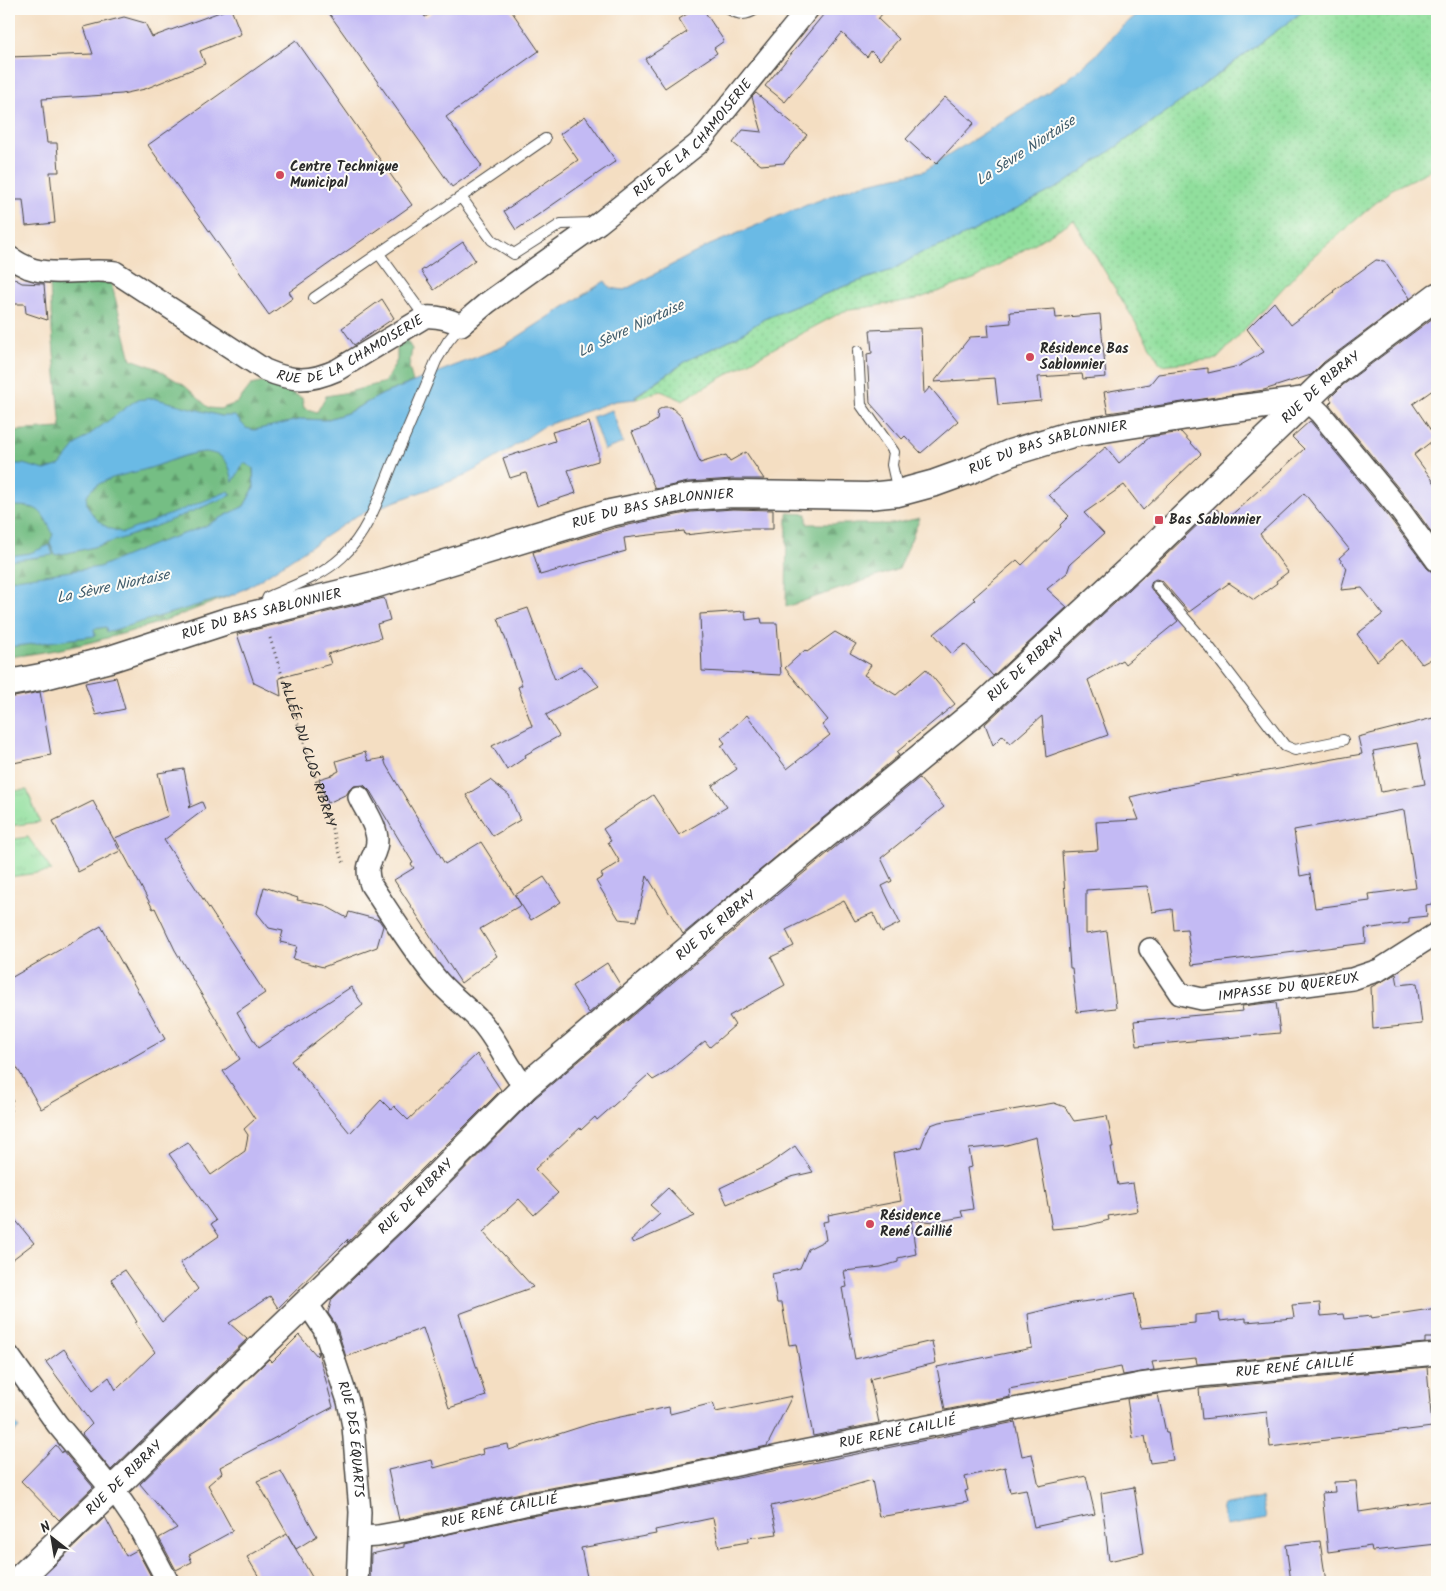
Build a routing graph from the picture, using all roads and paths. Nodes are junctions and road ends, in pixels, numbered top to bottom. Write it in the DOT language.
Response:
graph roads {
  1 [pos="729,9"];
  2 [pos="756,9"];
  3 [pos="808,9"];
  4 [pos="545,139"];
  5 [pos="461,197"];
  6 [pos="599,223"];
  7 [pos="379,254"];
  8 [pos="9,257"];
  9 [pos="1437,296"];
  10 [pos="314,298"];
  11 [pos="425,317"];
  12 [pos="461,325"];
  13 [pos="858,351"];
  14 [pos="1306,400"];
  15 [pos="898,493"];
  16 [pos="1437,561"];
  17 [pos="1157,586"];
  18 [pos="262,613"];
  19 [pos="9,684"];
  20 [pos="1343,740"];
  21 [pos="359,797"];
  22 [pos="370,885"];
  23 [pos="1437,932"];
  24 [pos="1150,949"];
  25 [pos="9,1080"];
  26 [pos="525,1087"];
  27 [pos="9,1120"];
  28 [pos="305,1305"];
  29 [pos="1437,1354"];
  30 [pos="9,1356"];
  31 [pos="112,1490"];
  32 [pos="360,1537"];
  33 [pos="16,1582"];
  34 [pos="168,1582"];
  35 [pos="357,1582"];
  1 -- 2 [label="lane"];
  3 -- 6 [label="street, RUE DE LA CHAMOISERIE"];
  4 -- 5 [label="lane"];
  5 -- 6 [label="lane"];
  5 -- 7 [label="lane"];
  6 -- 12 [label="street, RUE DE LA CHAMOISERIE"];
  7 -- 10 [label="lane"];
  7 -- 11 [label="lane"];
  8 -- 11 [label="street, RUE DE LA CHAMOISERIE"];
  9 -- 14 [label="street, RUE DE RIBRAY"];
  11 -- 12 [label="street, RUE DE LA CHAMOISERIE"];
  12 -- 18 [label="lane"];
  13 -- 15 [label="lane"];
  14 -- 15 [label="street, RUE DU BAS SABLONNIER"];
  14 -- 16 [label="street"];
  14 -- 26 [label="street, RUE DE RIBRAY"];
  15 -- 18 [label="street, RUE DU BAS SABLONNIER"];
  17 -- 20 [label="lane"];
  18 -- 19 [label="street, RUE DU BAS SABLONNIER"];
  18 -- 22 [label="path, ALLÉE DU CLOS RIBRAY"];
  21 -- 22 [label="street"];
  22 -- 26 [label="street"];
  23 -- 24 [label="street, IMPASSE DU QUEREUX"];
  25 -- 27 [label="path"];
  26 -- 28 [label="street, RUE DE RIBRAY"];
  28 -- 31 [label="street, RUE DE RIBRAY"];
  28 -- 32 [label="street, RUE DES ÉQUARTS"];
  29 -- 32 [label="street, RUE RENÉ CAILLIÉ"];
  30 -- 31 [label="street"];
  31 -- 33 [label="street, RUE DE RIBRAY"];
  31 -- 34 [label="street"];
  32 -- 35 [label="street, RUE DES ÉQUARTS"];
}
